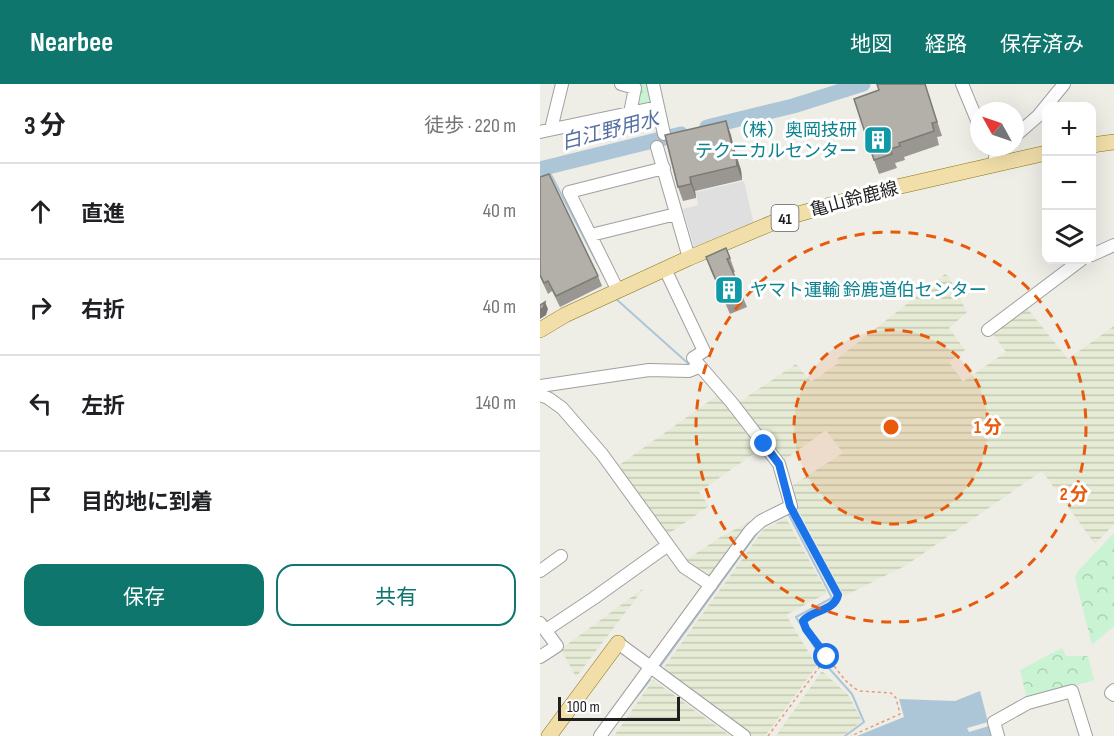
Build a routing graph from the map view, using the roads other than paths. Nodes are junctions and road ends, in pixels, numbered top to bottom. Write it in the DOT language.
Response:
graph roads {
  1 [pos="562,84"];
  2 [pos="621,84"];
  3 [pos="653,84"];
  4 [pos="962,84"];
  5 [pos="1064,84"];
  6 [pos="970,103"];
  7 [pos="658,107"];
  8 [pos="630,113"];
  9 [pos="1024,128"];
  10 [pos="545,130"];
  11 [pos="664,134"];
  12 [pos="1114,142"];
  13 [pos="1096,144"];
  14 [pos="657,147"];
  15 [pos="1042,154"];
  16 [pos="991,156"];
  17 [pos="995,156"];
  18 [pos="994,165"];
  19 [pos="664,168"];
  20 [pos="676,214"];
  21 [pos="591,236"];
  22 [pos="1114,245"];
  23 [pos="1096,253"];
  24 [pos="689,258"];
  25 [pos="1076,264"];
  26 [pos="665,269"];
  27 [pos="618,291"];
  28 [pos="540,330"];
  29 [pos="988,330"];
  30 [pos="699,367"];
  31 [pos="540,386"];
  32 [pos="540,395"];
  33 [pos="668,545"];
  34 [pos="561,556"];
  35 [pos="540,571"];
  36 [pos="711,585"];
  37 [pos="542,626"];
  38 [pos="618,643"];
  39 [pos="540,657"];
  40 [pos="651,667"];
  41 [pos="1114,690"];
  42 [pos="1114,695"];
  43 [pos="549,736"];
  44 [pos="600,736"];
  45 [pos="744,736"];
  46 [pos="998,736"];
  47 [pos="1086,736"];
  1 -- 10 [label="street"];
  2 -- 8 [label="street"];
  3 -- 7 [label="street"];
  4 -- 6 [label="street"];
  5 -- 9 [label="street"];
  7 -- 8 [label="street"];
  7 -- 11 [label="street"];
  8 -- 10 [label="street"];
  12 -- 13 [label="main road"];
  14 -- 19 [label="street"];
  15 -- 18 [label="main road, 亀山鈴鹿線 / 41"];
  16 -- 18 [label="street"];
  17 -- 18 [label="street"];
  18 -- 24 [label="main road, 亀山鈴鹿線 / 41"];
  19 -- 20 [label="street"];
  19 -- 21 [label="street"];
  20 -- 21 [label="street"];
  20 -- 24 [label="street"];
  21 -- 27 [label="street"];
  22 -- 23 [label="street"];
  24 -- 26 [label="main road, 亀山鈴鹿線 / 41"];
  25 -- 29 [label="street"];
  26 -- 27 [label="main road, 亀山鈴鹿線 / 41"];
  26 -- 30 [label="street"];
  27 -- 28 [label="main road, 亀山鈴鹿線 / 41"];
  30 -- 31 [label="street"];
  30 -- 36 [label="street"];
  32 -- 33 [label="street"];
  33 -- 36 [label="street"];
  33 -- 37 [label="street"];
  34 -- 35 [label="street"];
  36 -- 40 [label="street"];
  37 -- 39 [label="street"];
  38 -- 40 [label="street"];
  38 -- 43 [label="main road"];
  40 -- 44 [label="street"];
  40 -- 45 [label="street"];
  41 -- 42 [label="street"];
  46 -- 47 [label="street"];
}
